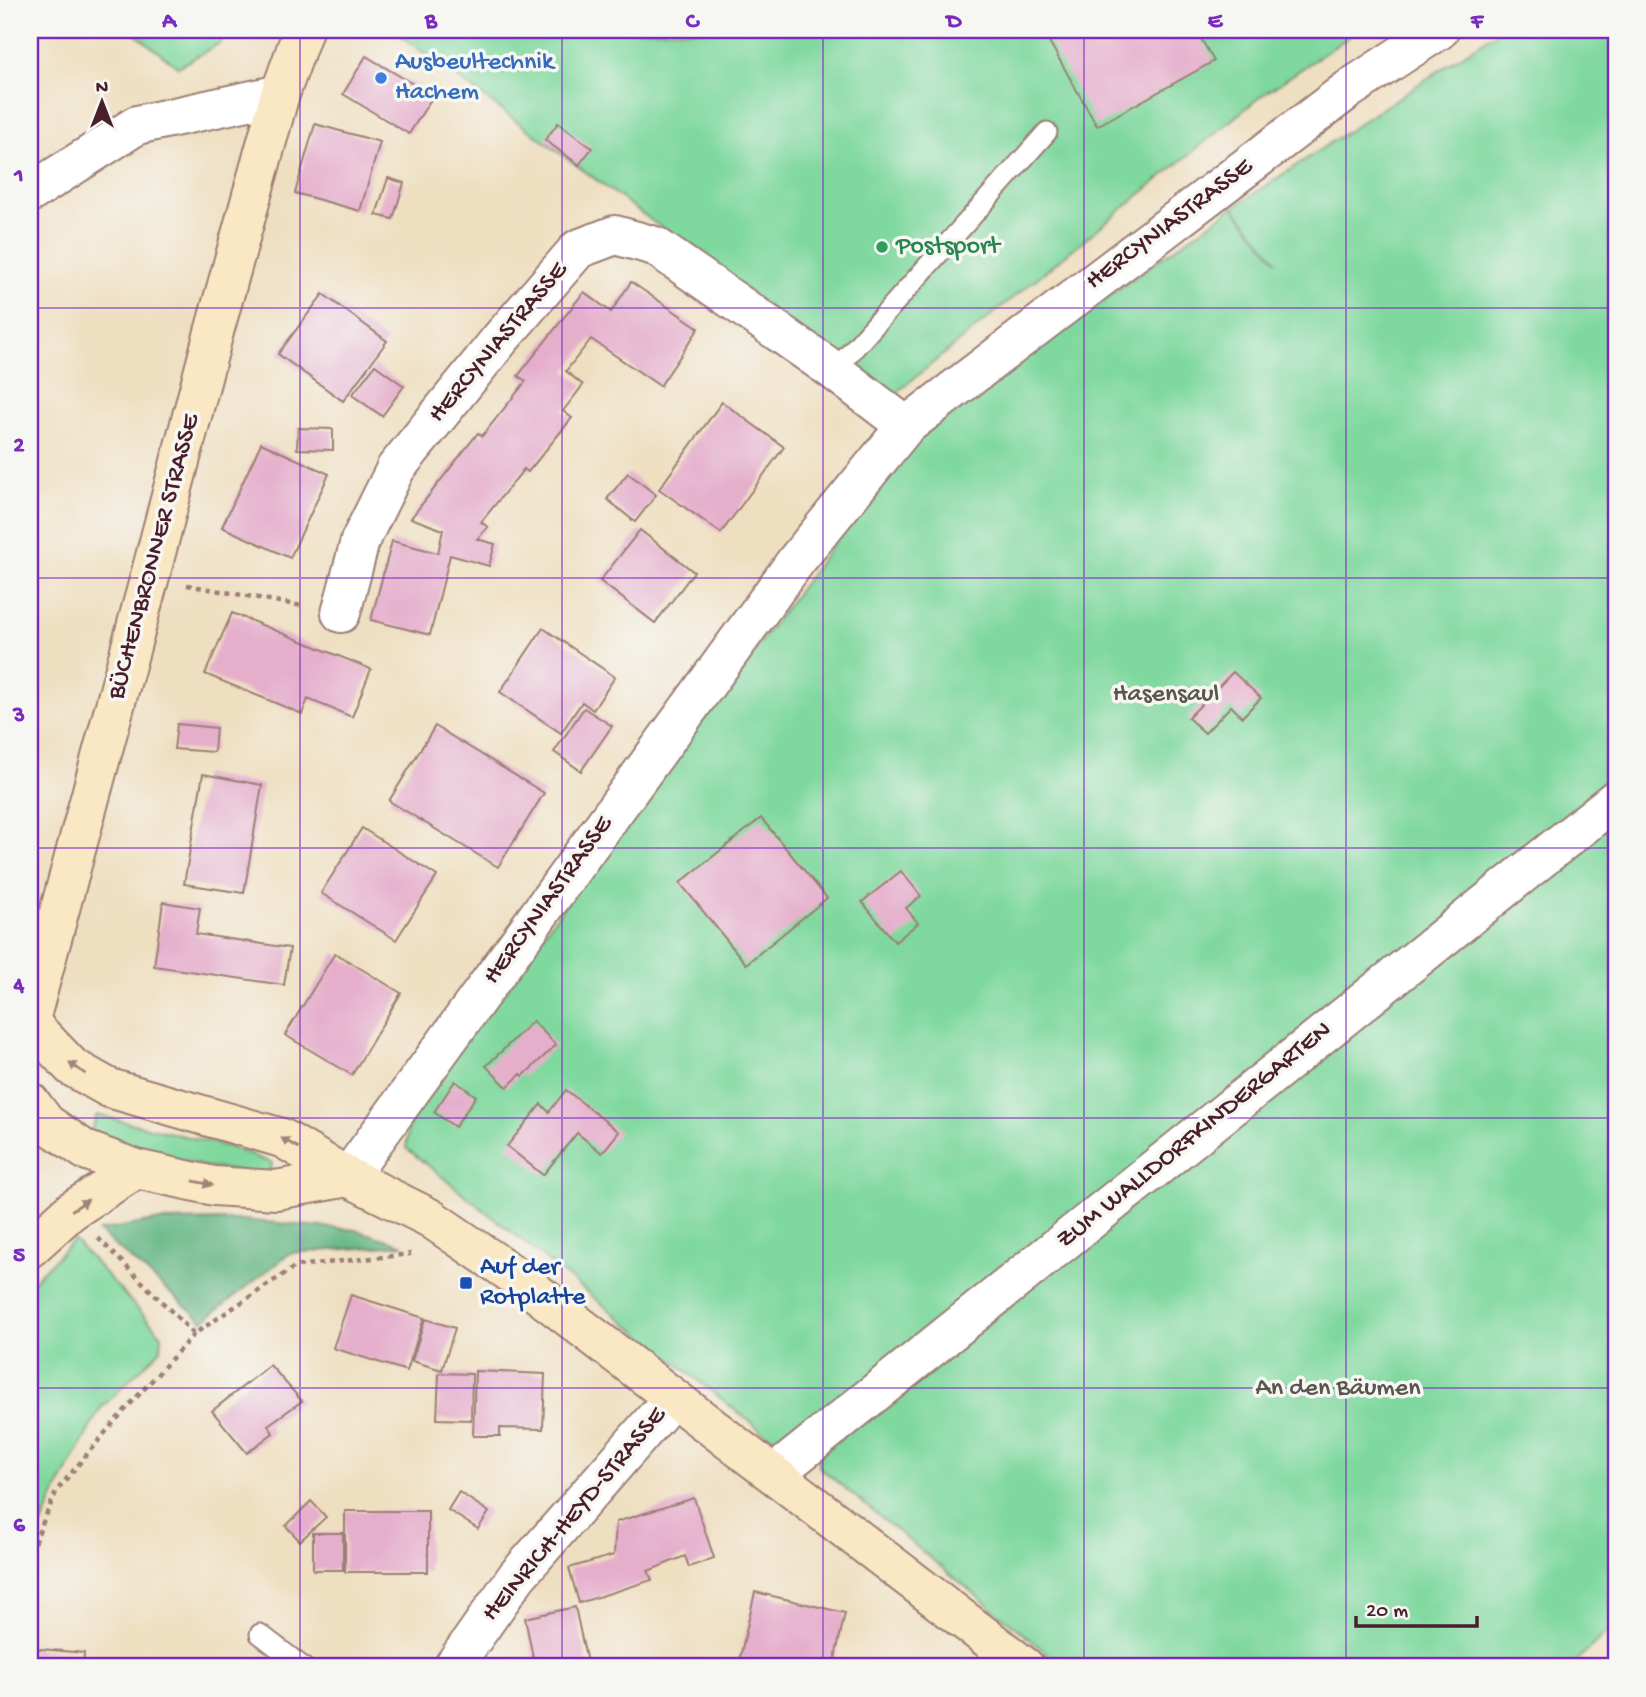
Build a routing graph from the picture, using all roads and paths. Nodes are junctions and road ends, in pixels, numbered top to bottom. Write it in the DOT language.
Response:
graph roads {
  1 [pos="303,30"];
  2 [pos="1439,30"];
  3 [pos="280,94"];
  4 [pos="1047,132"];
  5 [pos="30,192"];
  6 [pos="833,370"];
  7 [pos="906,426"];
  8 [pos="150,576"];
  9 [pos="341,613"];
  10 [pos="1616,799"];
  11 [pos="30,1021"];
  12 [pos="30,1102"];
  13 [pos="136,1169"];
  14 [pos="348,1177"];
  15 [pos="71,1210"];
  16 [pos="30,1248"];
  17 [pos="474,1248"];
  18 [pos="194,1334"];
  19 [pos="673,1398"];
  20 [pos="774,1474"];
  21 [pos="30,1552"];
  22 [pos="260,1634"];
  23 [pos="303,1667"];
  24 [pos="453,1667"];
  25 [pos="1025,1667"];
  1 -- 3 [label="street, BÜCHENBRONNER STRASSE"];
  2 -- 7 [label="street, HERCYNIASTRASSE"];
  3 -- 5 [label="street"];
  3 -- 8 [label="street, BÜCHENBRONNER STRASSE"];
  4 -- 6 [label="lane"];
  6 -- 7 [label="street, HERCYNIASTRASSE"];
  6 -- 9 [label="street, HERCYNIASTRASSE"];
  7 -- 14 [label="street, HERCYNIASTRASSE"];
  8 -- 9 [label="path"];
  8 -- 11 [label="street, BÜCHENBRONNER STRASSE"];
  10 -- 20 [label="street, ZUM WALLDORFKINDERGARTEN"];
  14 -- 11 [label="street, one-way"];
  12 -- 13 [label="street"];
  13 -- 14 [label="street, one-way"];
  15 -- 13 [label="street, one-way"];
  14 -- 17 [label="street"];
  15 -- 16 [label="street"];
  15 -- 18 [label="path"];
  17 -- 18 [label="path"];
  17 -- 19 [label="street"];
  18 -- 21 [label="path"];
  19 -- 20 [label="street"];
  19 -- 24 [label="street, HEINRICH-HEYD-STRASSE"];
  20 -- 25 [label="street"];
  22 -- 23 [label="lane"];
}
